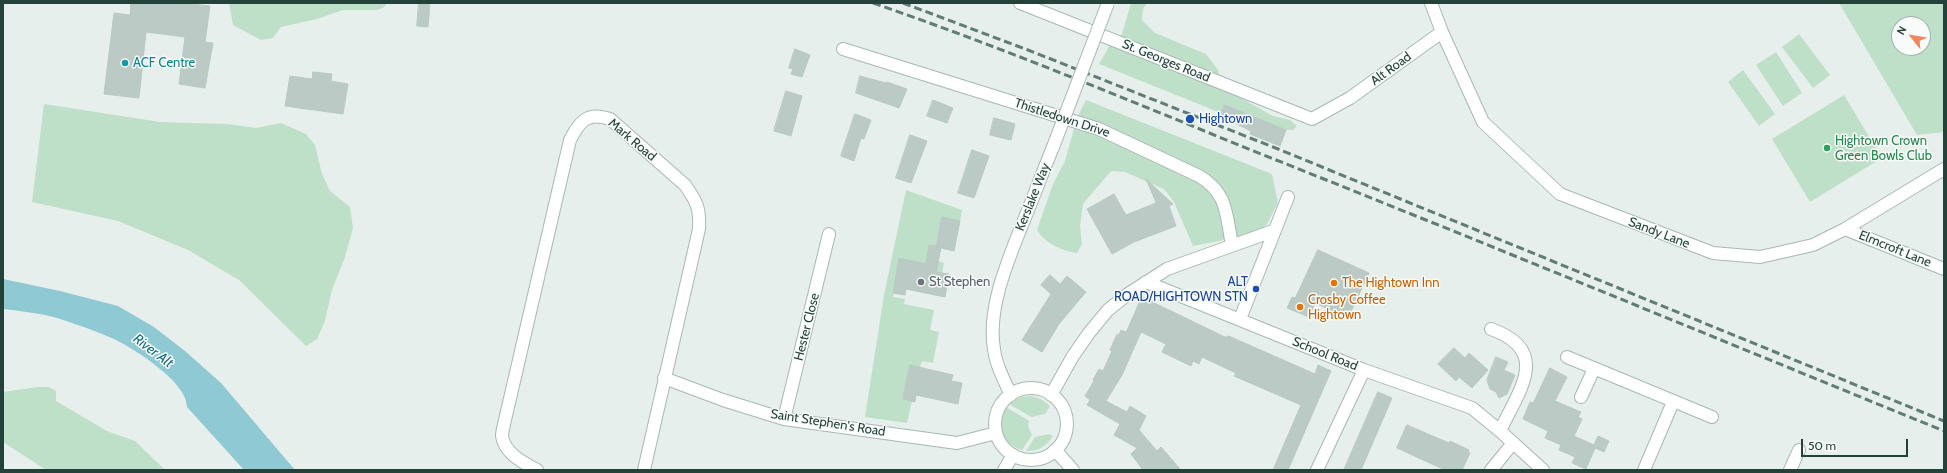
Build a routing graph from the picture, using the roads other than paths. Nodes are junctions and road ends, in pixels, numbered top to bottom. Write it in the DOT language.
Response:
graph roads {
  1 [pos="1020,3"];
  2 [pos="1108,3"];
  3 [pos="1431,3"];
  4 [pos="1442,32"];
  5 [pos="843,49"];
  6 [pos="1312,119"];
  7 [pos="1944,169"];
  8 [pos="1288,197"];
  9 [pos="1845,229"];
  10 [pos="1274,231"];
  11 [pos="829,234"];
  12 [pos="1232,245"];
  13 [pos="1944,269"];
  14 [pos="1146,282"];
  15 [pos="1240,320"];
  16 [pos="1490,329"];
  17 [pos="1567,357"];
  18 [pos="1594,369"];
  19 [pos="1364,370"];
  20 [pos="664,378"];
  21 [pos="1011,395"];
  22 [pos="1051,395"];
  23 [pos="1582,397"];
  24 [pos="1674,402"];
  25 [pos="1712,417"];
  26 [pos="784,419"];
  27 [pos="1500,431"];
  28 [pos="996,433"];
  29 [pos="1513,443"];
  30 [pos="1055,450"];
  31 [pos="1798,450"];
  32 [pos="1013,455"];
  33 [pos="537,470"];
  34 [pos="644,470"];
  35 [pos="1004,470"];
  36 [pos="1073,470"];
  37 [pos="1317,470"];
  38 [pos="1490,470"];
  39 [pos="1543,470"];
  40 [pos="1644,470"];
  41 [pos="1790,470"];
  1 -- 6 [label="street, St. Georges Road"];
  2 -- 21 [label="street, Kerslake Way, bridge"];
  3 -- 4 [label="street"];
  4 -- 6 [label="street, Alt Road"];
  4 -- 9 [label="street, Sandy Lane"];
  5 -- 12 [label="street, Thistledown Drive"];
  7 -- 9 [label="street, Sandy Lane"];
  8 -- 10 [label="street"];
  9 -- 13 [label="street, Elmcroft Lane"];
  10 -- 12 [label="street"];
  10 -- 15 [label="street"];
  11 -- 26 [label="street, Hester Close"];
  12 -- 14 [label="street"];
  14 -- 15 [label="street, School Road"];
  14 -- 22 [label="street"];
  15 -- 19 [label="street, School Road"];
  16 -- 27 [label="street"];
  17 -- 18 [label="street"];
  18 -- 23 [label="street"];
  18 -- 24 [label="street"];
  19 -- 27 [label="street, School Road"];
  19 -- 37 [label="street"];
  20 -- 26 [label="street, Saint Stephen's Road"];
  20 -- 33 [label="street, Mark Road"];
  20 -- 34 [label="street, Mark Road"];
  21 -- 22 [label="street"];
  21 -- 28 [label="street"];
  22 -- 30 [label="street"];
  24 -- 25 [label="street"];
  24 -- 40 [label="street"];
  26 -- 28 [label="street, Saint Stephen's Road"];
  27 -- 29 [label="street, School Road"];
  28 -- 32 [label="street"];
  29 -- 38 [label="street"];
  29 -- 39 [label="street, School Road"];
  30 -- 32 [label="street"];
  30 -- 36 [label="street"];
  31 -- 41 [label="street"];
  32 -- 35 [label="street"];
}
